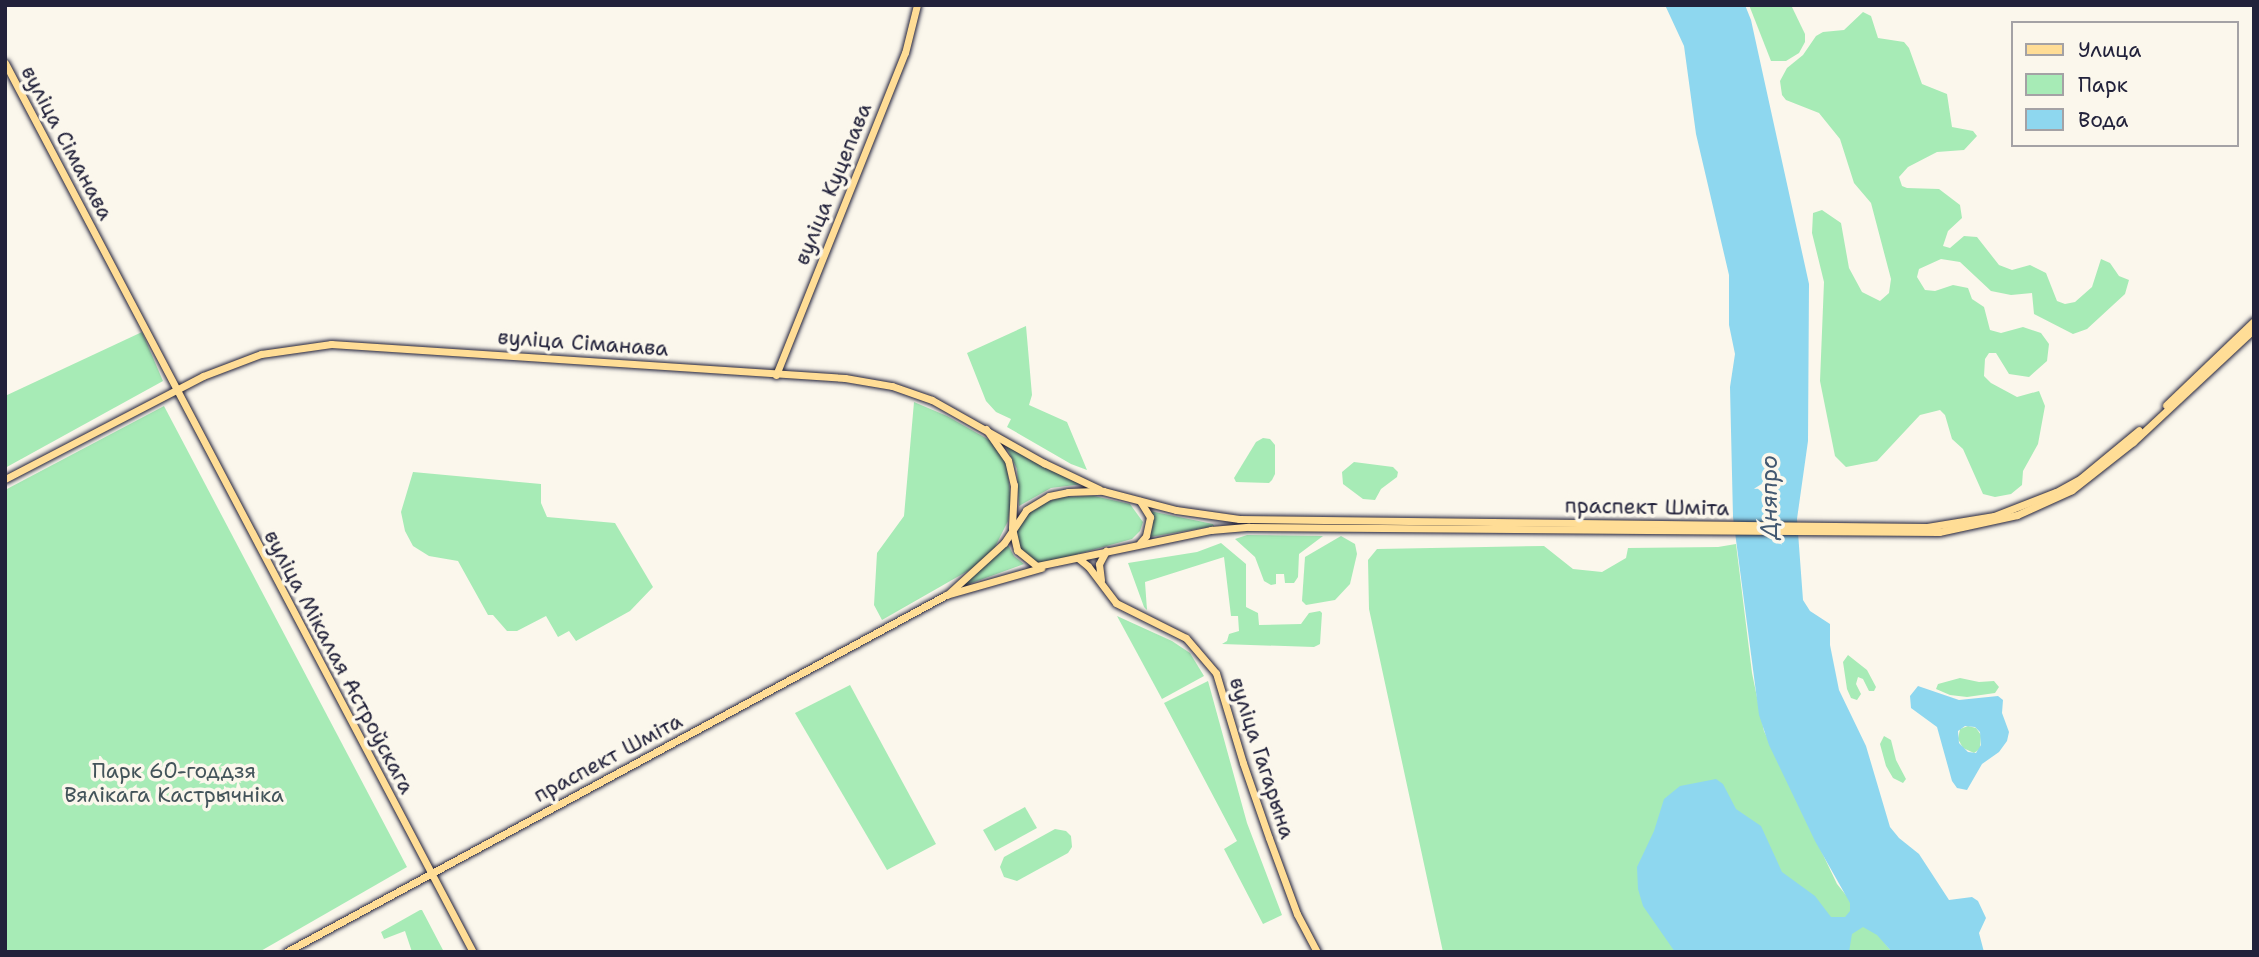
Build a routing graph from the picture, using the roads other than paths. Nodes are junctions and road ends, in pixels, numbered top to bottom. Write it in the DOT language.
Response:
graph roads {
  1 [pos="917,5"];
  2 [pos="5,62"];
  3 [pos="2254,321"];
  4 [pos="2254,329"];
  5 [pos="776,374"];
  6 [pos="176,388"];
  7 [pos="986,429"];
  8 [pos="5,479"];
  9 [pos="1103,491"];
  10 [pos="1140,501"];
  11 [pos="1994,519"];
  12 [pos="1620,527"];
  13 [pos="1012,528"];
  14 [pos="1140,543"];
  15 [pos="1106,551"];
  16 [pos="1078,558"];
  17 [pos="1048,566"];
  18 [pos="1101,584"];
  19 [pos="947,595"];
  20 [pos="431,874"];
  21 [pos="286,952"];
  22 [pos="472,952"];
  23 [pos="1317,952"];
  1 -- 5 [label="main road, вуліца Куцепава"];
  2 -- 6 [label="main road, вуліца Сіманава"];
  3 -- 11 [label="main road, праспект Шміта"];
  4 -- 11 [label="main road, праспект Шміта"];
  5 -- 6 [label="main road, вуліца Сіманава"];
  5 -- 7 [label="main road, вуліца Сіманава"];
  6 -- 8 [label="main road, вуліца Сіманава"];
  6 -- 20 [label="main road, вуліца Мікалая Астроўскага"];
  7 -- 9 [label="main road, вуліца Сіманава"];
  7 -- 13 [label="main road, вуліца Сіманава"];
  9 -- 10 [label="main road, праспект Шміта"];
  9 -- 13 [label="main road, праспект Шміта"];
  10 -- 12 [label="main road, праспект Шміта"];
  10 -- 14 [label="main road"];
  11 -- 12 [label="main road, праспект Шміта"];
  12 -- 14 [label="main road, праспект Шміта"];
  13 -- 17 [label="main road"];
  13 -- 19 [label="main road, праспект Шміта"];
  14 -- 15 [label="main road, праспект Шміта"];
  15 -- 16 [label="main road, праспект Шміта"];
  15 -- 18 [label="main road"];
  16 -- 17 [label="main road, праспект Шміта"];
  16 -- 18 [label="main road, вуліца Гагарына"];
  17 -- 19 [label="main road, праспект Шміта"];
  18 -- 23 [label="main road, вуліца Гагарына"];
  19 -- 20 [label="main road, праспект Шміта"];
  20 -- 21 [label="main road, праспект Шміта"];
  20 -- 22 [label="main road, вуліца Мікалая Астроўскага"];
}
